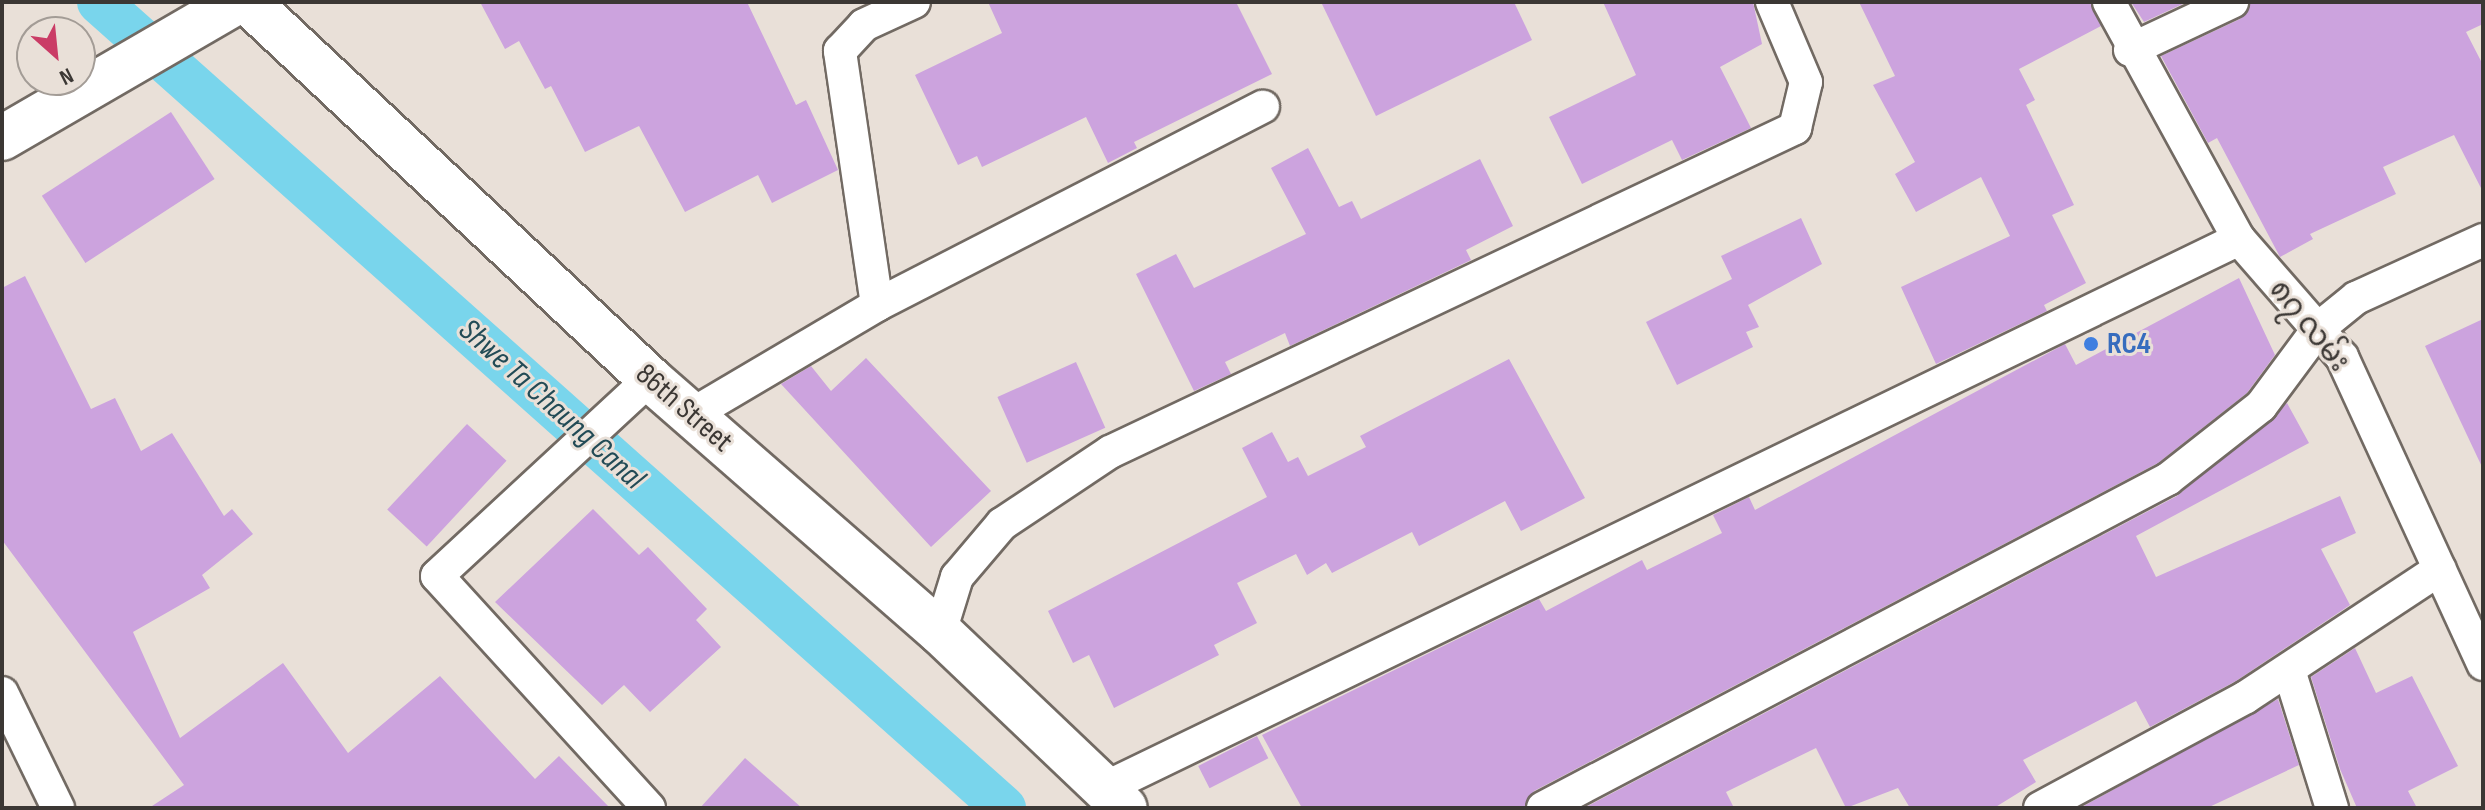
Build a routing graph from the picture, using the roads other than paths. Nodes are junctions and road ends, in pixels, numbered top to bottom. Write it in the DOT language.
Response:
graph roads {
  1 [pos="237,2"];
  2 [pos="248,2"];
  3 [pos="914,2"];
  4 [pos="1772,2"];
  5 [pos="2109,2"];
  6 [pos="2232,2"];
  7 [pos="2130,50"];
  8 [pos="1263,107"];
  9 [pos="2,138"];
  10 [pos="2239,239"];
  11 [pos="2483,240"];
  12 [pos="877,305"];
  13 [pos="2319,328"];
  14 [pos="650,379"];
  15 [pos="691,415"];
  16 [pos="2440,569"];
  17 [pos="940,632"];
  18 [pos="2483,664"];
  19 [pos="2289,670"];
  20 [pos="2,693"];
  21 [pos="1115,798"];
  22 [pos="58,808"];
  23 [pos="649,808"];
  24 [pos="1543,808"];
  25 [pos="2040,808"];
  26 [pos="2332,808"];
  1 -- 9 [label="main road"];
  2 -- 14 [label="main road, 86th Street"];
  3 -- 12 [label="street"];
  4 -- 17 [label="street"];
  5 -- 7 [label="street, ၈၇ လမ်း"];
  6 -- 7 [label="street"];
  7 -- 10 [label="street, ၈၇ လမ်း"];
  8 -- 12 [label="street"];
  10 -- 13 [label="street, ၈၇ လမ်း"];
  10 -- 21 [label="street"];
  11 -- 13 [label="street"];
  12 -- 15 [label="street"];
  13 -- 16 [label="street, ၈၇ လမ်း"];
  13 -- 24 [label="street"];
  14 -- 15 [label="main road, 86th Street"];
  14 -- 23 [label="street"];
  15 -- 17 [label="main road, 86th Street"];
  16 -- 18 [label="street, ၈၇ လမ်း"];
  16 -- 19 [label="street"];
  17 -- 21 [label="main road, 86th Street"];
  19 -- 25 [label="street"];
  19 -- 26 [label="street"];
  20 -- 22 [label="street"];
}
